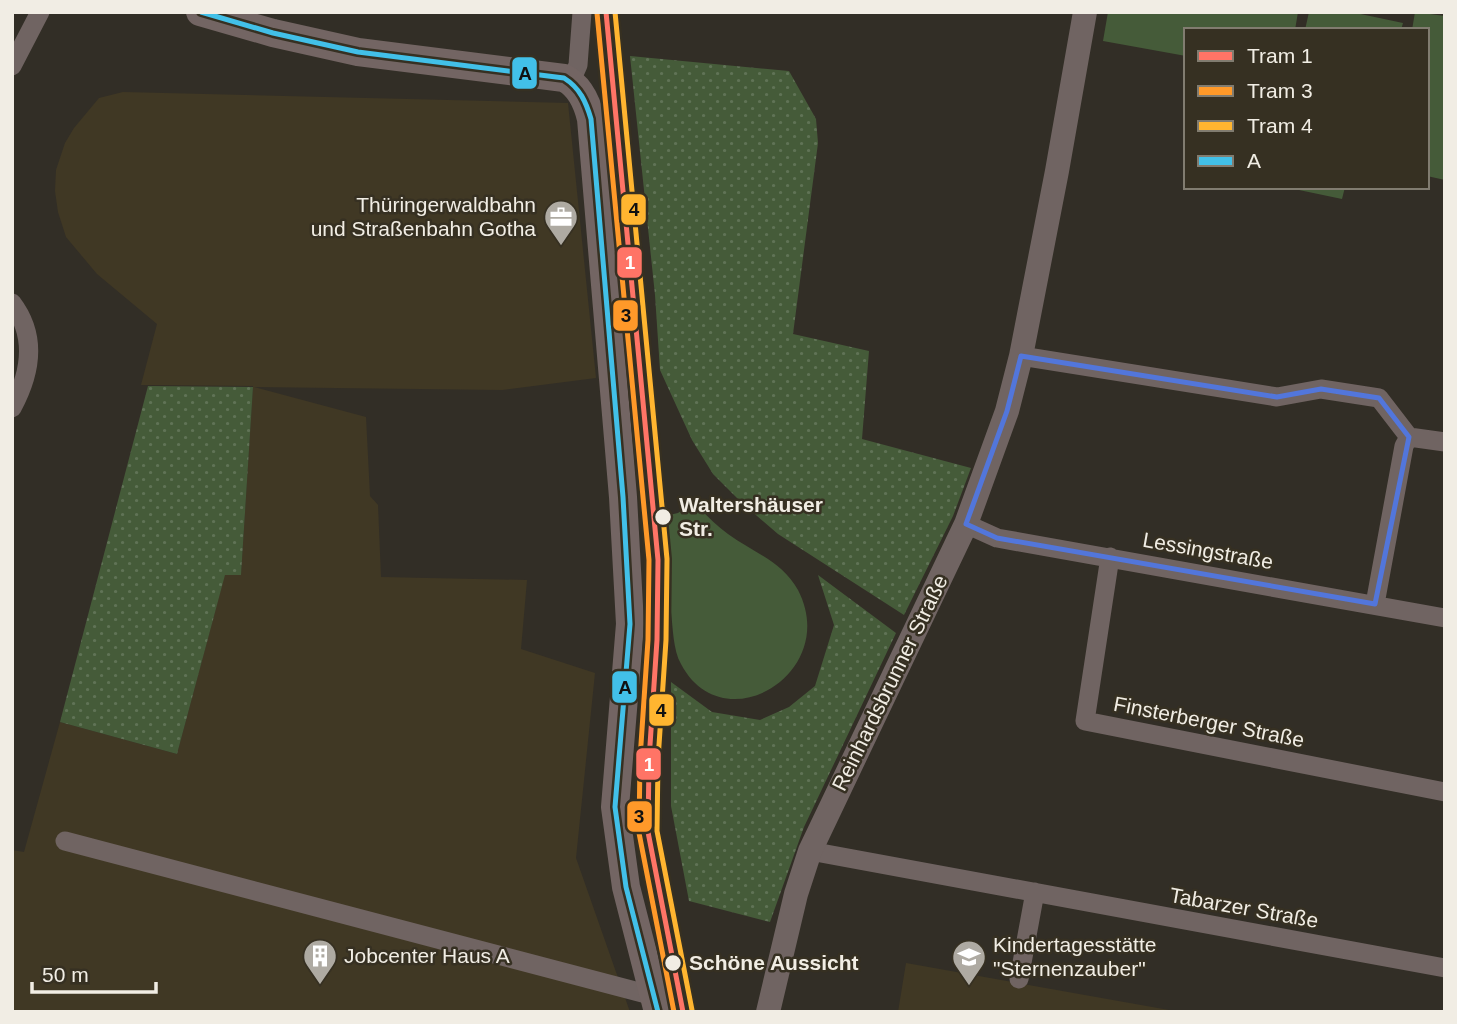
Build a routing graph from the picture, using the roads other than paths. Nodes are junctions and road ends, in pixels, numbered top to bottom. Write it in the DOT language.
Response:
graph roads {
  1 [pos="40,12"];
  2 [pos="200,12"];
  3 [pos="582,12"];
  4 [pos="1085,12"];
  5 [pos="19,35"];
  6 [pos="12,66"];
  7 [pos="562,79"];
  8 [pos="12,303"];
  9 [pos="1021,356"];
  10 [pos="12,408"];
  11 [pos="1409,437"];
  12 [pos="1445,442"];
  13 [pos="966,524"];
  14 [pos="1110,557"];
  15 [pos="1375,604"];
  16 [pos="1445,618"];
  17 [pos="1445,792"];
  18 [pos="65,841"];
  19 [pos="810,851"];
  20 [pos="1035,892"];
  21 [pos="1445,968"];
  22 [pos="1018,979"];
  23 [pos="656,1004"];
  24 [pos="768,1012"];
  1 -- 5 [label="street"];
  2 -- 7 [label="main road"];
  3 -- 7 [label="street"];
  4 -- 9 [label="street, Reinhardsbrunner Straße"];
  5 -- 6 [label="street"];
  7 -- 23 [label="main road"];
  8 -- 10 [label="street"];
  9 -- 11 [label="street"];
  9 -- 13 [label="street, Reinhardsbrunner Straße"];
  11 -- 12 [label="street"];
  11 -- 15 [label="street"];
  13 -- 14 [label="street, Lessingstraße"];
  13 -- 19 [label="street, Reinhardsbrunner Straße"];
  14 -- 15 [label="street, Lessingstraße"];
  14 -- 17 [label="street, Finsterberger Straße"];
  15 -- 16 [label="street, Lessingstraße"];
  18 -- 23 [label="street"];
  19 -- 20 [label="street, Tabarzer Straße"];
  19 -- 24 [label="street, Reinhardsbrunner Straße"];
  20 -- 21 [label="street, Tabarzer Straße"];
  20 -- 22 [label="street"];
}
